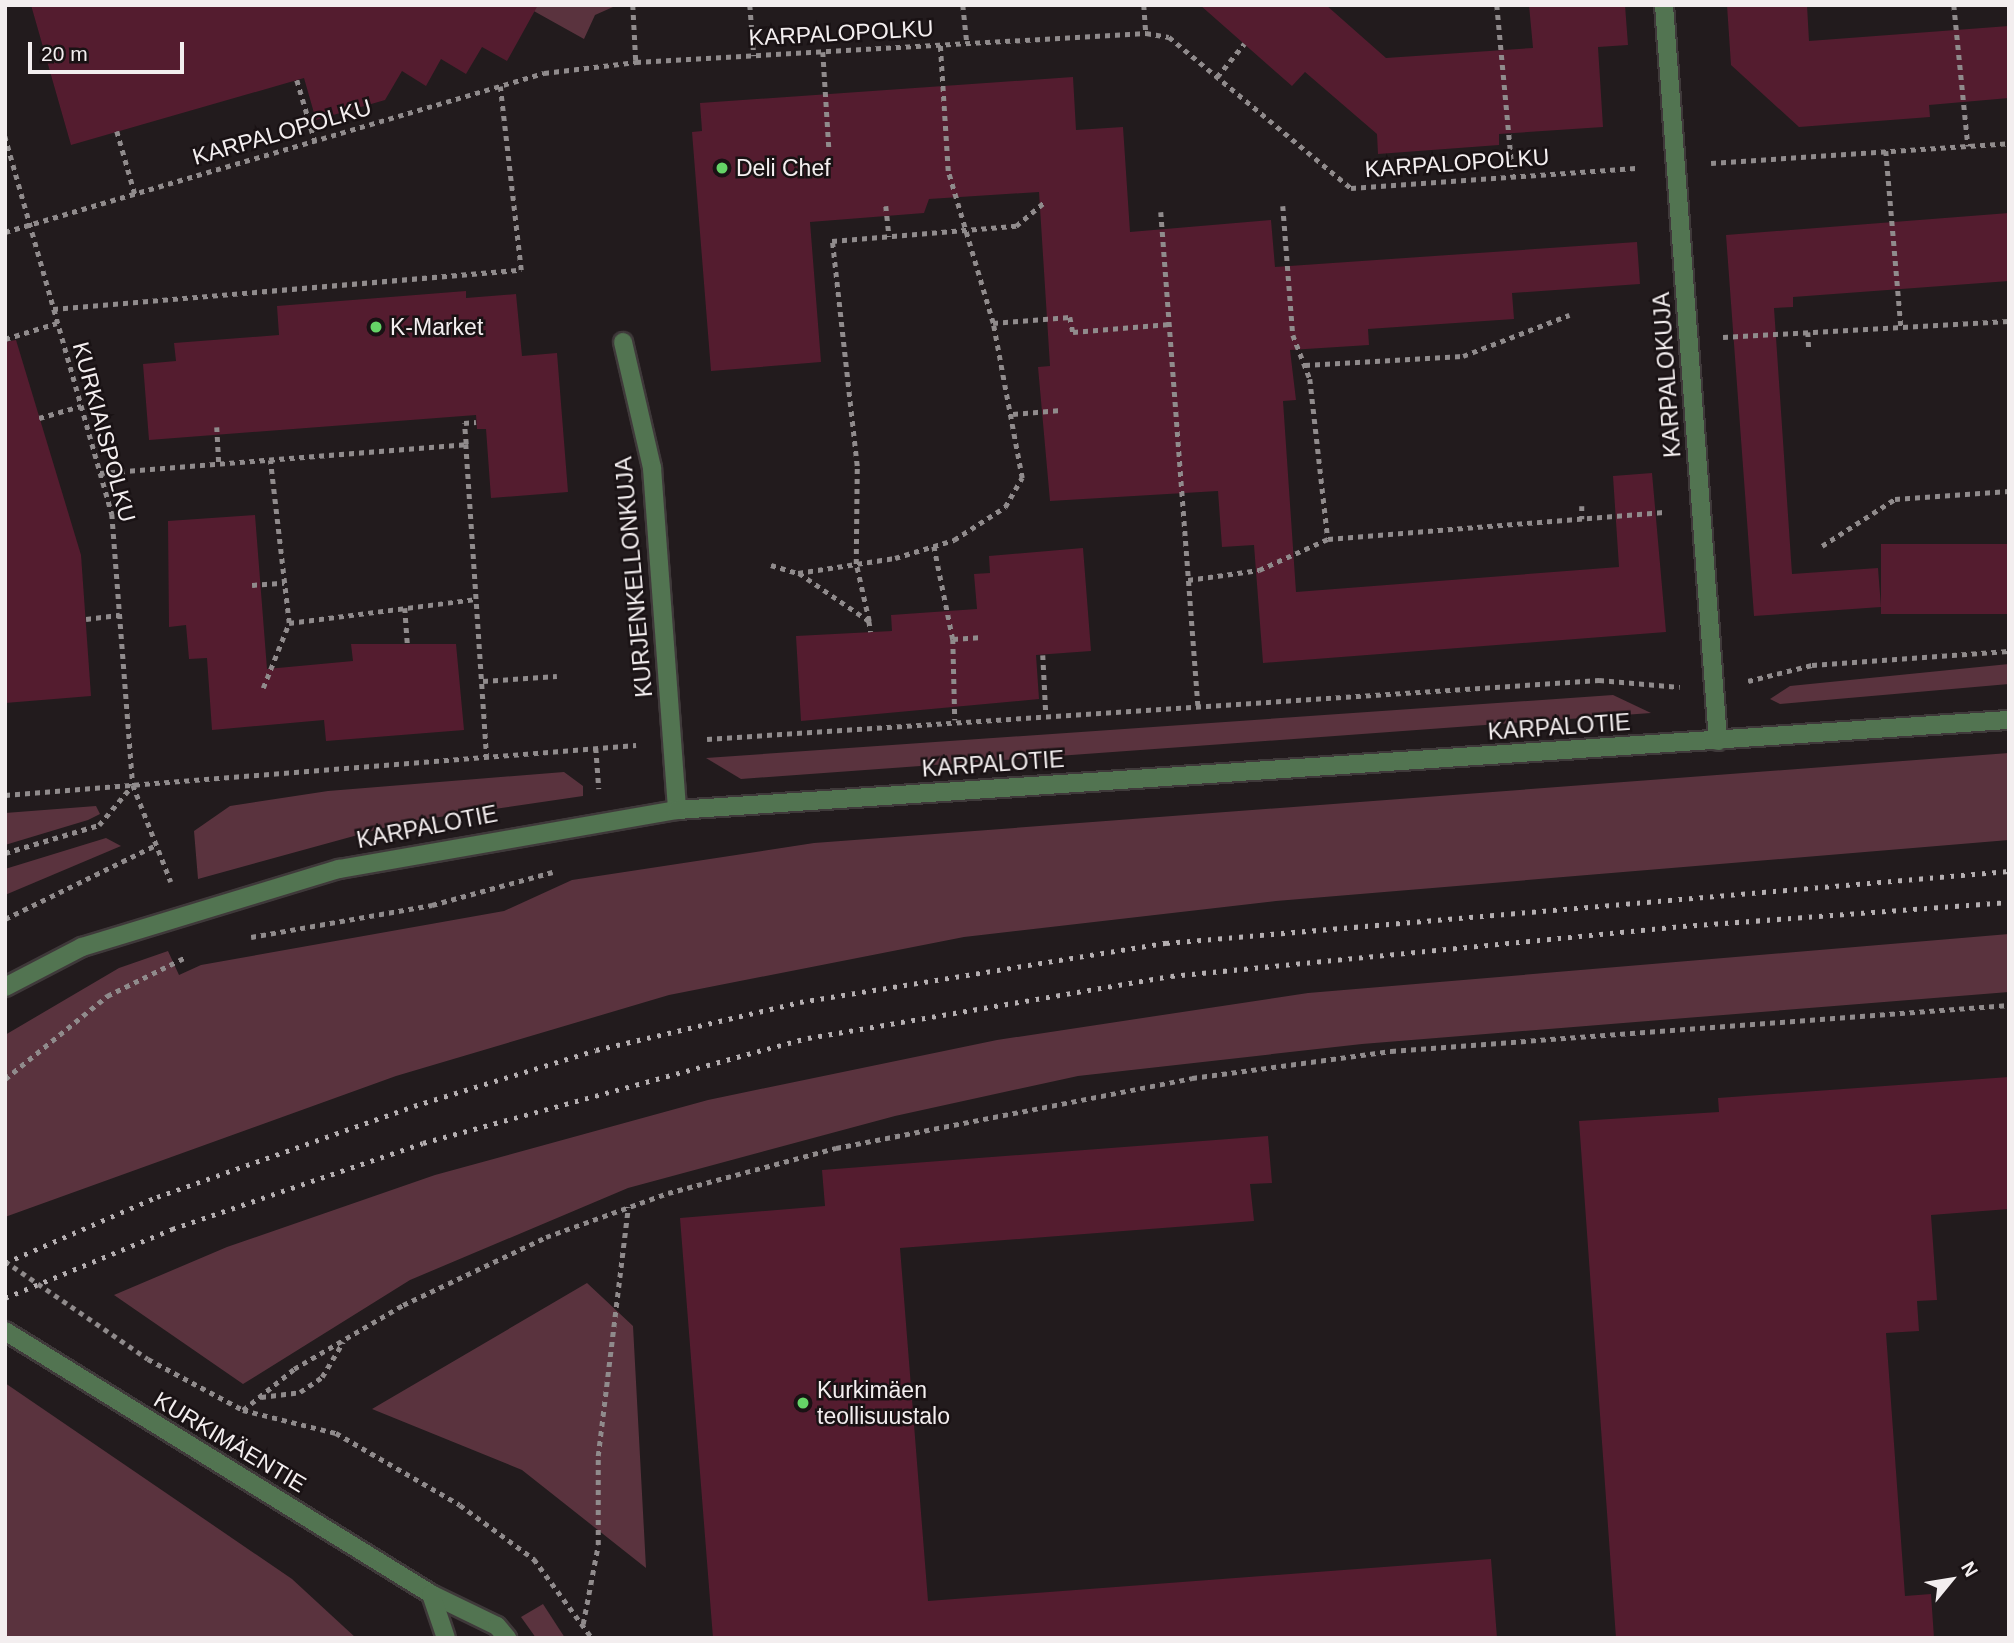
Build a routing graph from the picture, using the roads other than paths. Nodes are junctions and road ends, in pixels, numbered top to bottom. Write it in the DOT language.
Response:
graph roads {
  1 [pos="1664,5"];
  2 [pos="622,342"];
  3 [pos="2009,720"];
  4 [pos="1717,741"];
  5 [pos="677,810"];
  6 [pos="5,987"];
  7 [pos="5,1331"];
  8 [pos="430,1594"];
  9 [pos="446,1638"];
  10 [pos="507,1638"];
  1 -- 4 [label="street, KARPALOKUJA"];
  2 -- 5 [label="street, KURJENKELLONKUJA"];
  3 -- 4 [label="street, KARPALOTIE"];
  4 -- 5 [label="street, KARPALOTIE"];
  5 -- 6 [label="street, KARPALOTIE"];
  7 -- 8 [label="street, KURKIMÄENTIE"];
  8 -- 9 [label="street"];
  8 -- 10 [label="street, KURKIMÄENTIE"];
}
